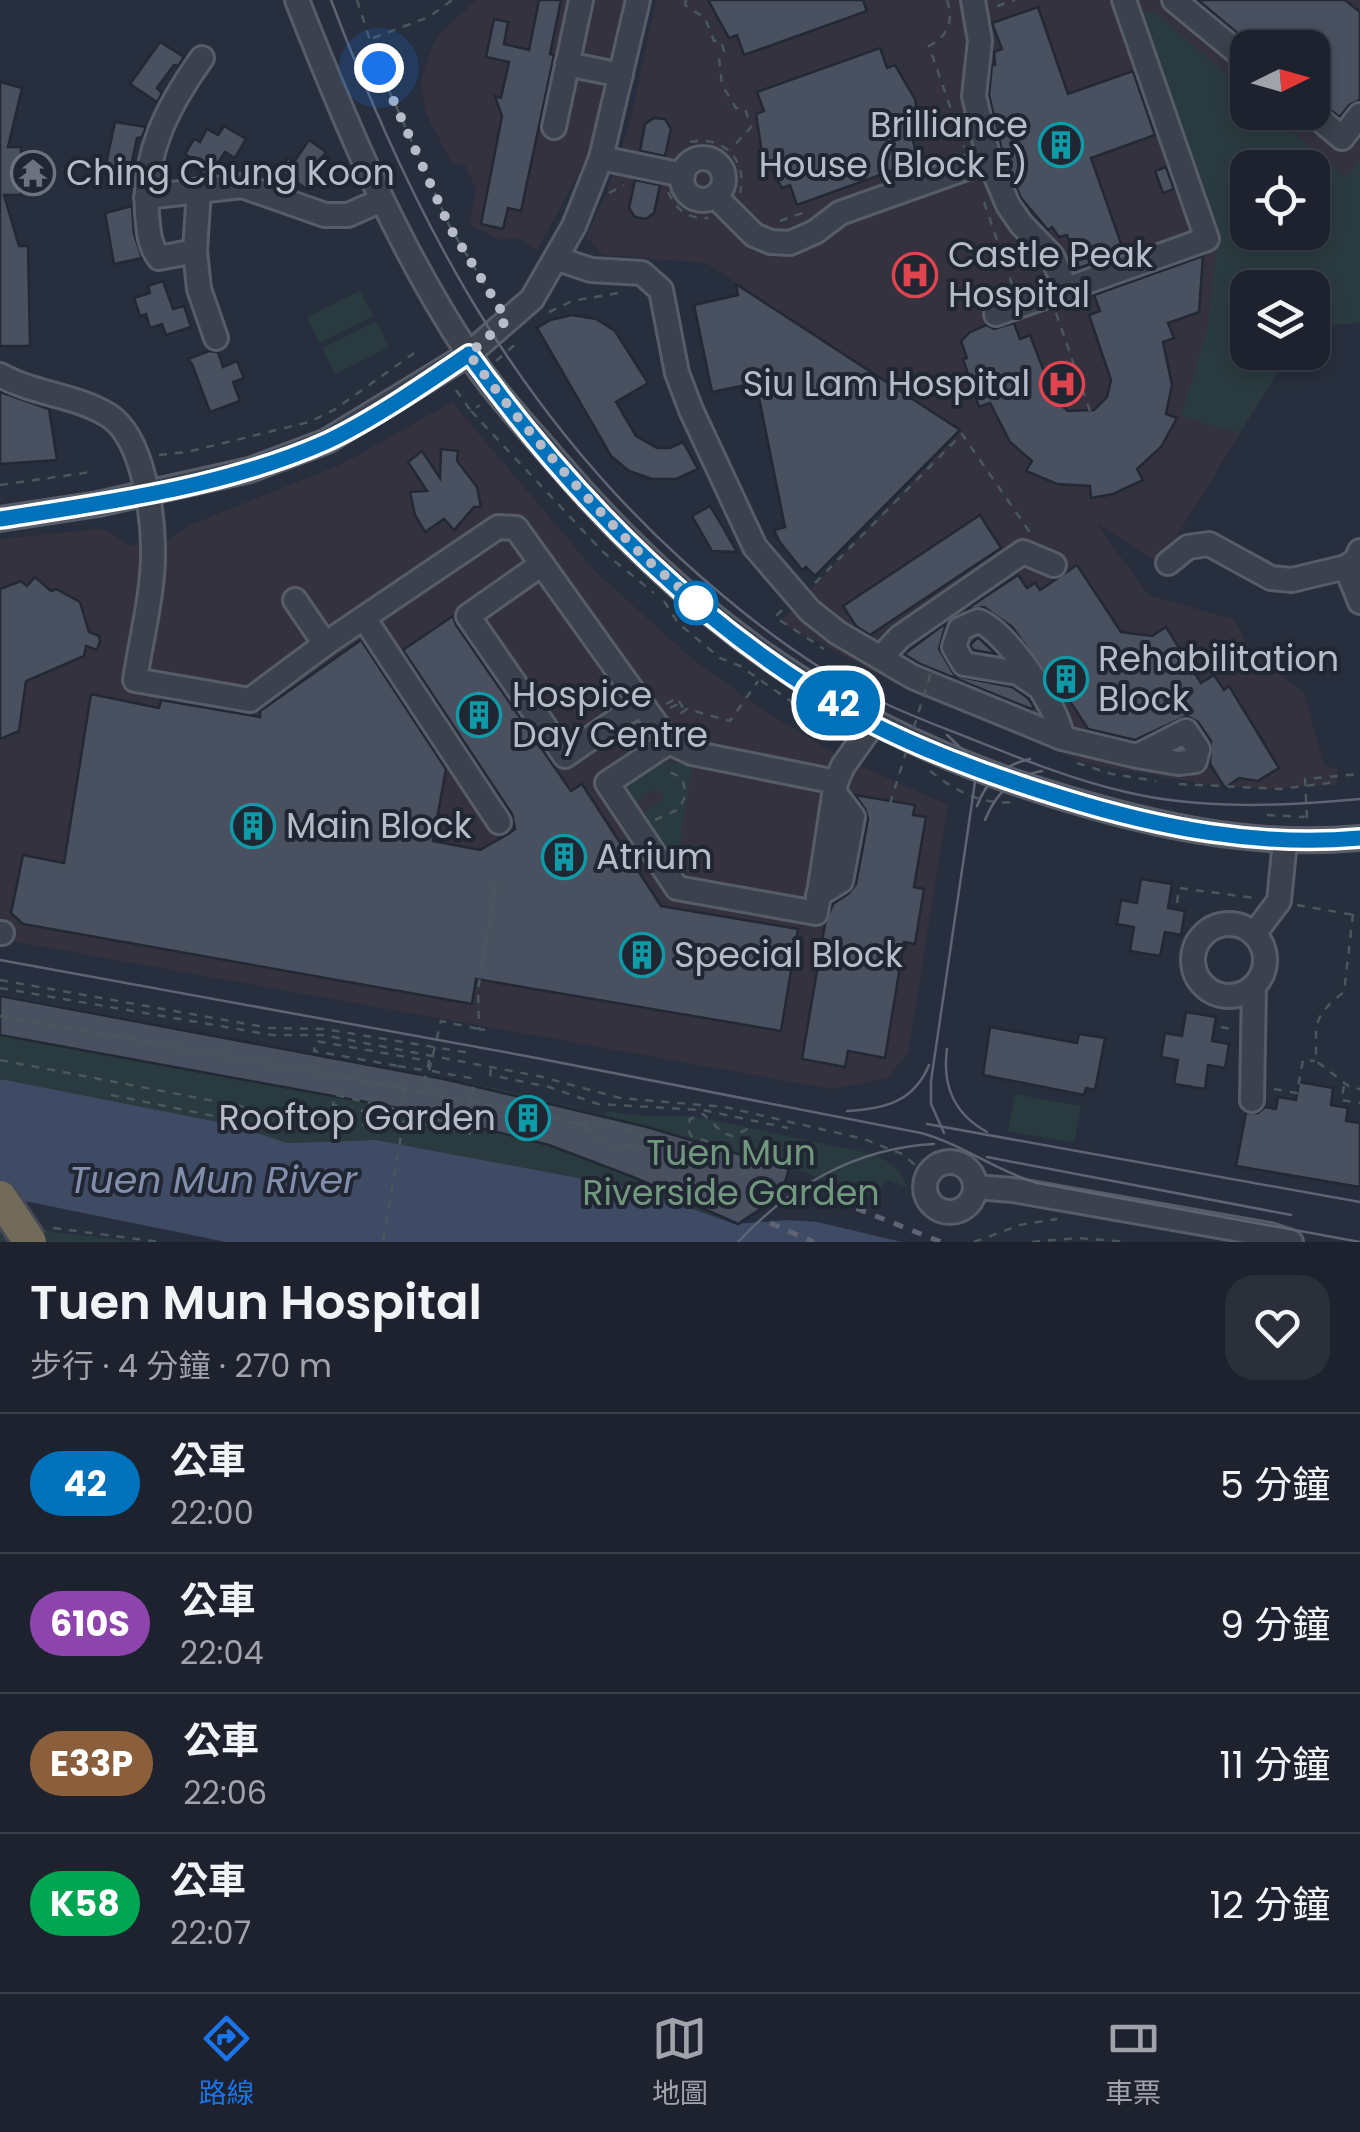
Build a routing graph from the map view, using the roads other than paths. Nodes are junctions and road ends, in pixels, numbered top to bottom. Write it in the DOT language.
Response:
graph roads {
  1 [pos="297,0"];
  2 [pos="581,0"];
  3 [pos="638,0"];
  4 [pos="972,0"];
  5 [pos="1124,0"];
  6 [pos="1174,0"];
  7 [pos="1230,46"];
  8 [pos="202,58"];
  9 [pos="567,64"];
  10 [pos="621,76"];
  11 [pos="1360,115"];
  12 [pos="554,127"];
  13 [pos="1330,128"];
  14 [pos="601,158"];
  15 [pos="989,160"];
  16 [pos="683,174"];
  17 [pos="199,190"];
  18 [pos="715,196"];
  19 [pos="146,197"];
  20 [pos="382,200"];
  21 [pos="195,251"];
  22 [pos="558,259"];
  23 [pos="1066,289"];
  24 [pos="996,314"];
  25 [pos="216,338"];
  26 [pos="469,354"];
  27 [pos="0,375"];
  28 [pos="225,476"];
  29 [pos="147,494"];
  30 [pos="0,518"];
  31 [pos="153,553"];
  32 [pos="1353,559"];
  33 [pos="1168,563"];
  34 [pos="542,564"];
  35 [pos="1054,565"];
  36 [pos="295,600"];
  37 [pos="1360,602"];
  38 [pos="364,618"];
  39 [pos="324,644"];
  40 [pos="881,658"];
  41 [pos="1036,684"];
  42 [pos="641,703"];
  43 [pos="873,724"];
  44 [pos="1062,738"];
  45 [pos="669,742"];
  46 [pos="1137,756"];
  47 [pos="836,788"];
  48 [pos="499,822"];
  49 [pos="1360,838"];
  50 [pos="1285,840"];
  51 [pos="1254,934"];
  52 [pos="1254,986"];
  53 [pos="1258,1094"];
  54 [pos="975,1187"];
  55 [pos="0,1198"];
  56 [pos="40,1235"];
  57 [pos="1290,1242"];
  1 -- 20 [label="street"];
  2 -- 9 [label="street"];
  3 -- 10 [label="street"];
  4 -- 15 [label="street"];
  5 -- 23 [label="street"];
  6 -- 7 [label="street"];
  8 -- 19 [label="street"];
  9 -- 10 [label="street"];
  9 -- 12 [label="street"];
  10 -- 14 [label="street"];
  11 -- 13 [label="street"];
  14 -- 16 [label="street"];
  14 -- 22 [label="street"];
  15 -- 18 [label="street"];
  15 -- 23 [label="street"];
  16 -- 18 [label="street"];
  16 -- 18 [label="street"];
  17 -- 19 [label="street"];
  17 -- 20 [label="street"];
  17 -- 21 [label="street"];
  19 -- 21 [label="street"];
  20 -- 26 [label="street"];
  21 -- 25 [label="street"];
  22 -- 26 [label="street"];
  22 -- 40 [label="street"];
  23 -- 24 [label="street"];
  26 -- 28 [label="street"];
  26 -- 43 [label="street"];
  27 -- 29 [label="street"];
  28 -- 29 [label="street"];
  28 -- 31 [label="street"];
  29 -- 30 [label="street"];
  29 -- 31 [label="street"];
  31 -- 39 [label="street"];
  32 -- 33 [label="street"];
  32 -- 37 [label="street"];
  34 -- 38 [label="street"];
  34 -- 42 [label="street"];
  34 -- 42 [label="street"];
  35 -- 40 [label="street"];
  36 -- 39 [label="street"];
  38 -- 39 [label="street"];
  38 -- 48 [label="street"];
  40 -- 44 [label="street"];
  41 -- 44 [label="street"];
  42 -- 45 [label="street"];
  43 -- 47 [label="street"];
  43 -- 50 [label="street"];
  44 -- 46 [label="street"];
  45 -- 47 [label="street"];
  45 -- 47 [label="street"];
  49 -- 50 [label="street"];
  50 -- 51 [label="street"];
  51 -- 52 [label="street"];
  51 -- 52 [label="street"];
  52 -- 53 [label="street"];
  54 -- 54 [label="street"];
  54 -- 57 [label="street"];
  55 -- 56 [label="highway, bridge"];
}
